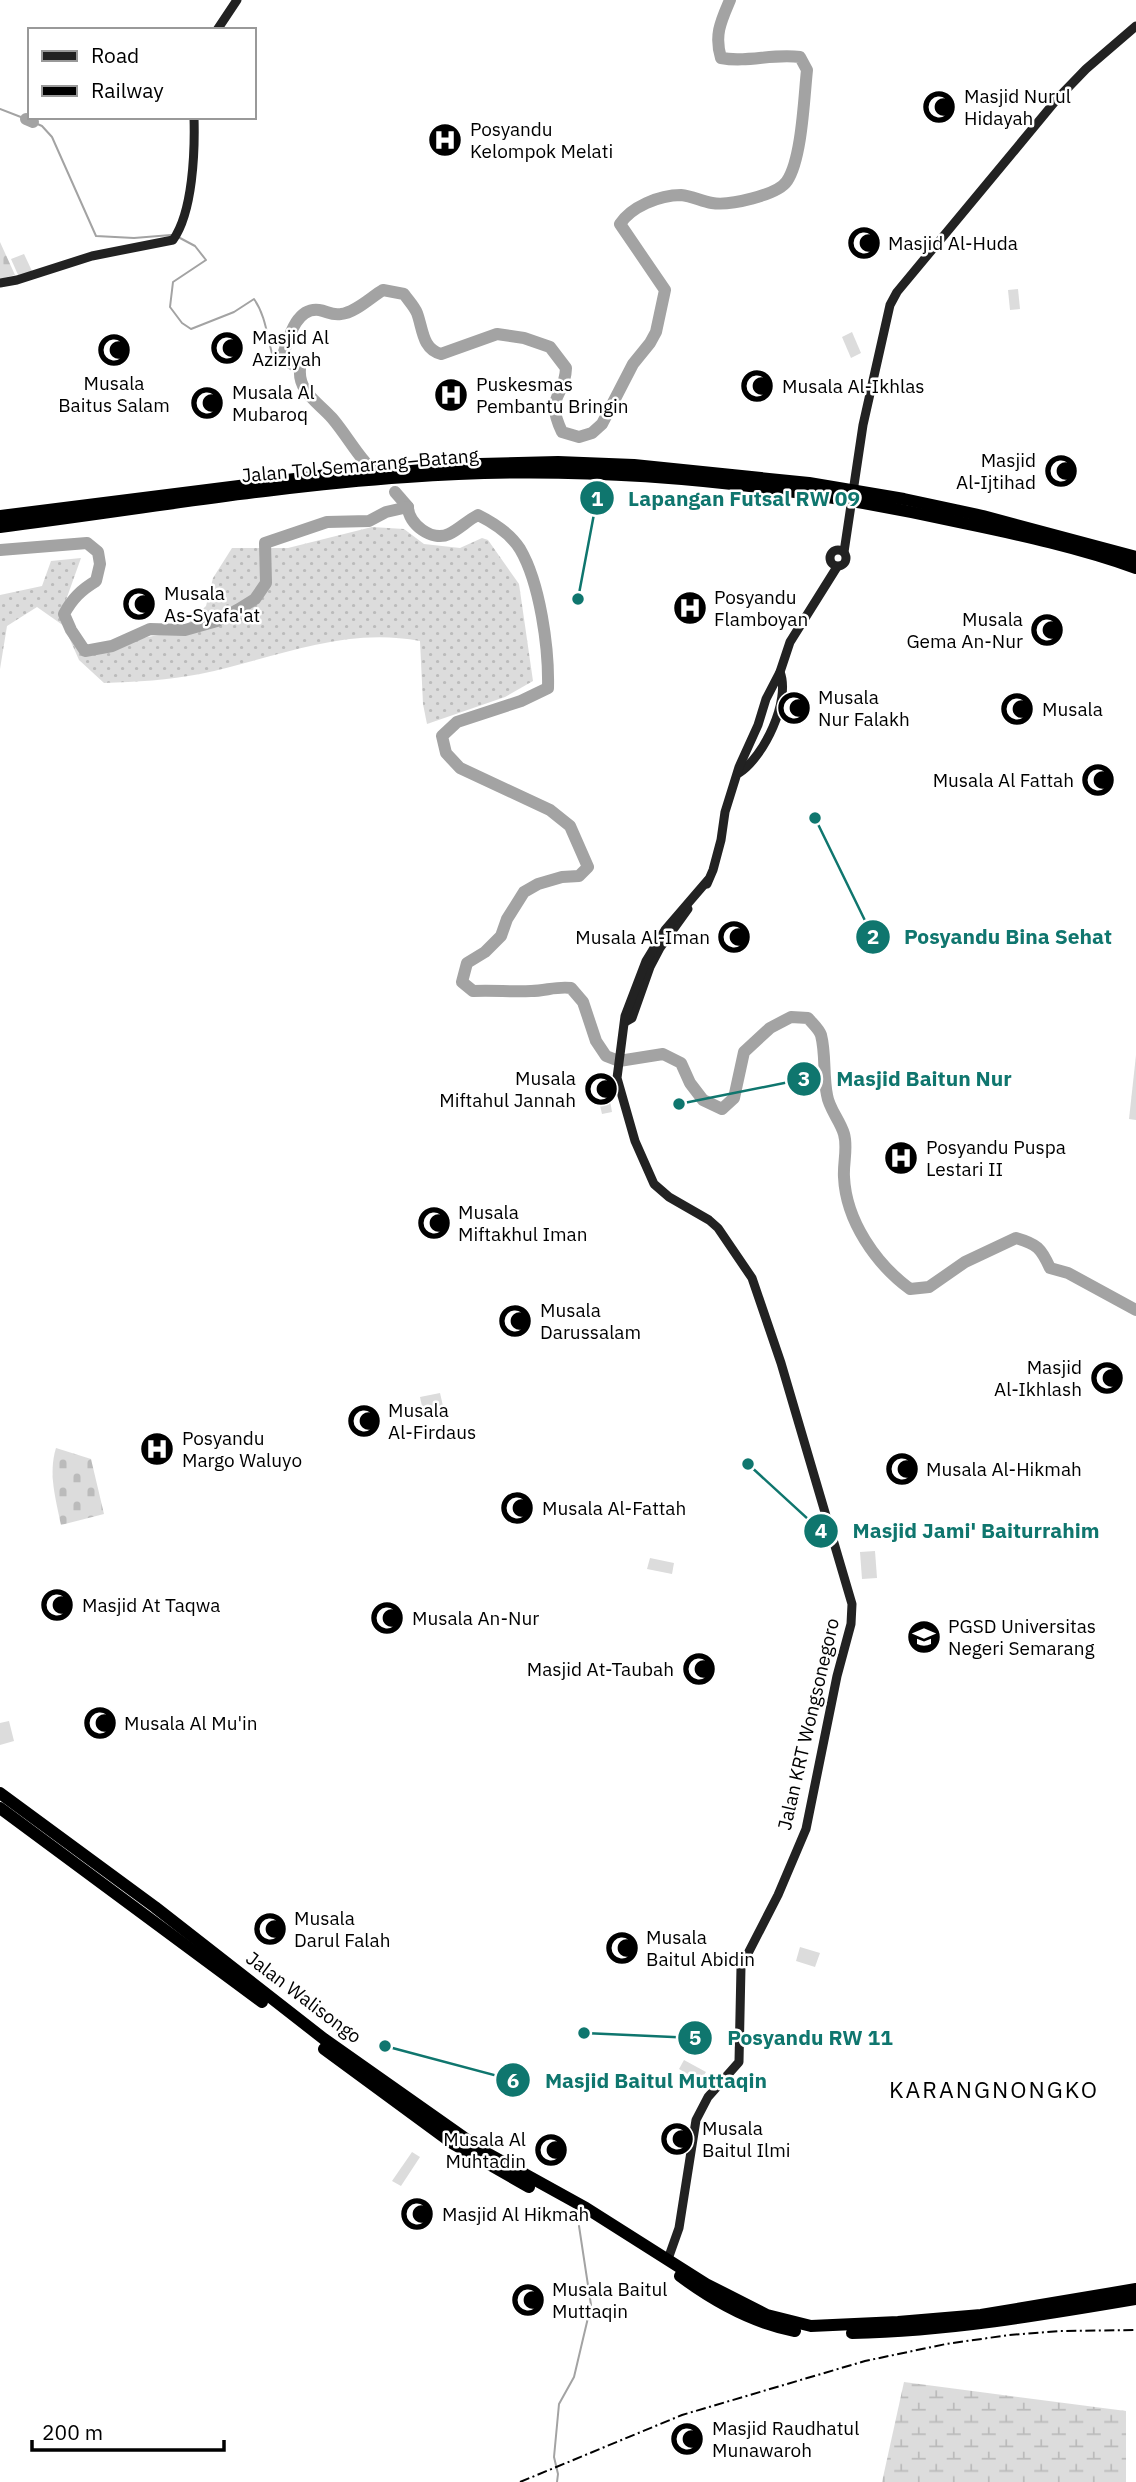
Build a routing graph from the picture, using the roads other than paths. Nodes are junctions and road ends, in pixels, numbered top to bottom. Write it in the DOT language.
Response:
graph roads {
  1 [pos="237,0"];
  2 [pos="1136,26"];
  3 [pos="218,28"];
  4 [pos="194,119"];
  5 [pos="0,284"];
  6 [pos="404,471"];
  7 [pos="373,474"];
  8 [pos="0,516"];
  9 [pos="0,527"];
  10 [pos="1136,557"];
  11 [pos="1136,568"];
  12 [pos="780,671"];
  13 [pos="739,773"];
  14 [pos="0,1793"];
  15 [pos="0,1808"];
  16 [pos="259,1994"];
  17 [pos="667,2262"];
  18 [pos="1136,2289"];
  19 [pos="1136,2299"];
  1 -- 3 [label="street"];
  2 -- 12 [label="street, Jalan KRT Wongsonegoro"];
  4 -- 5 [label="street"];
  6 -- 7 [label="highway, Jalan Tol Semarang–Batang"];
  6 -- 10 [label="highway, Jalan Tol Semarang–Batang"];
  6 -- 11 [label="highway, Jalan Tol Semarang–Batang"];
  7 -- 8 [label="highway, Jalan Tol Semarang–Batang"];
  7 -- 9 [label="highway, Jalan Tol Semarang–Batang"];
  12 -- 13 [label="street, Jalan KRT Wongsonegoro"];
  12 -- 13 [label="street, Jalan KRT Wongsonegoro"];
  13 -- 17 [label="street, Jalan KRT Wongsonegoro"];
  14 -- 16 [label="highway, Jalan Walisongo"];
  15 -- 16 [label="highway, Jalan Walisongo"];
  16 -- 17 [label="highway, Jalan Walisongo"];
  17 -- 18 [label="highway"];
  17 -- 19 [label="highway"];
}
